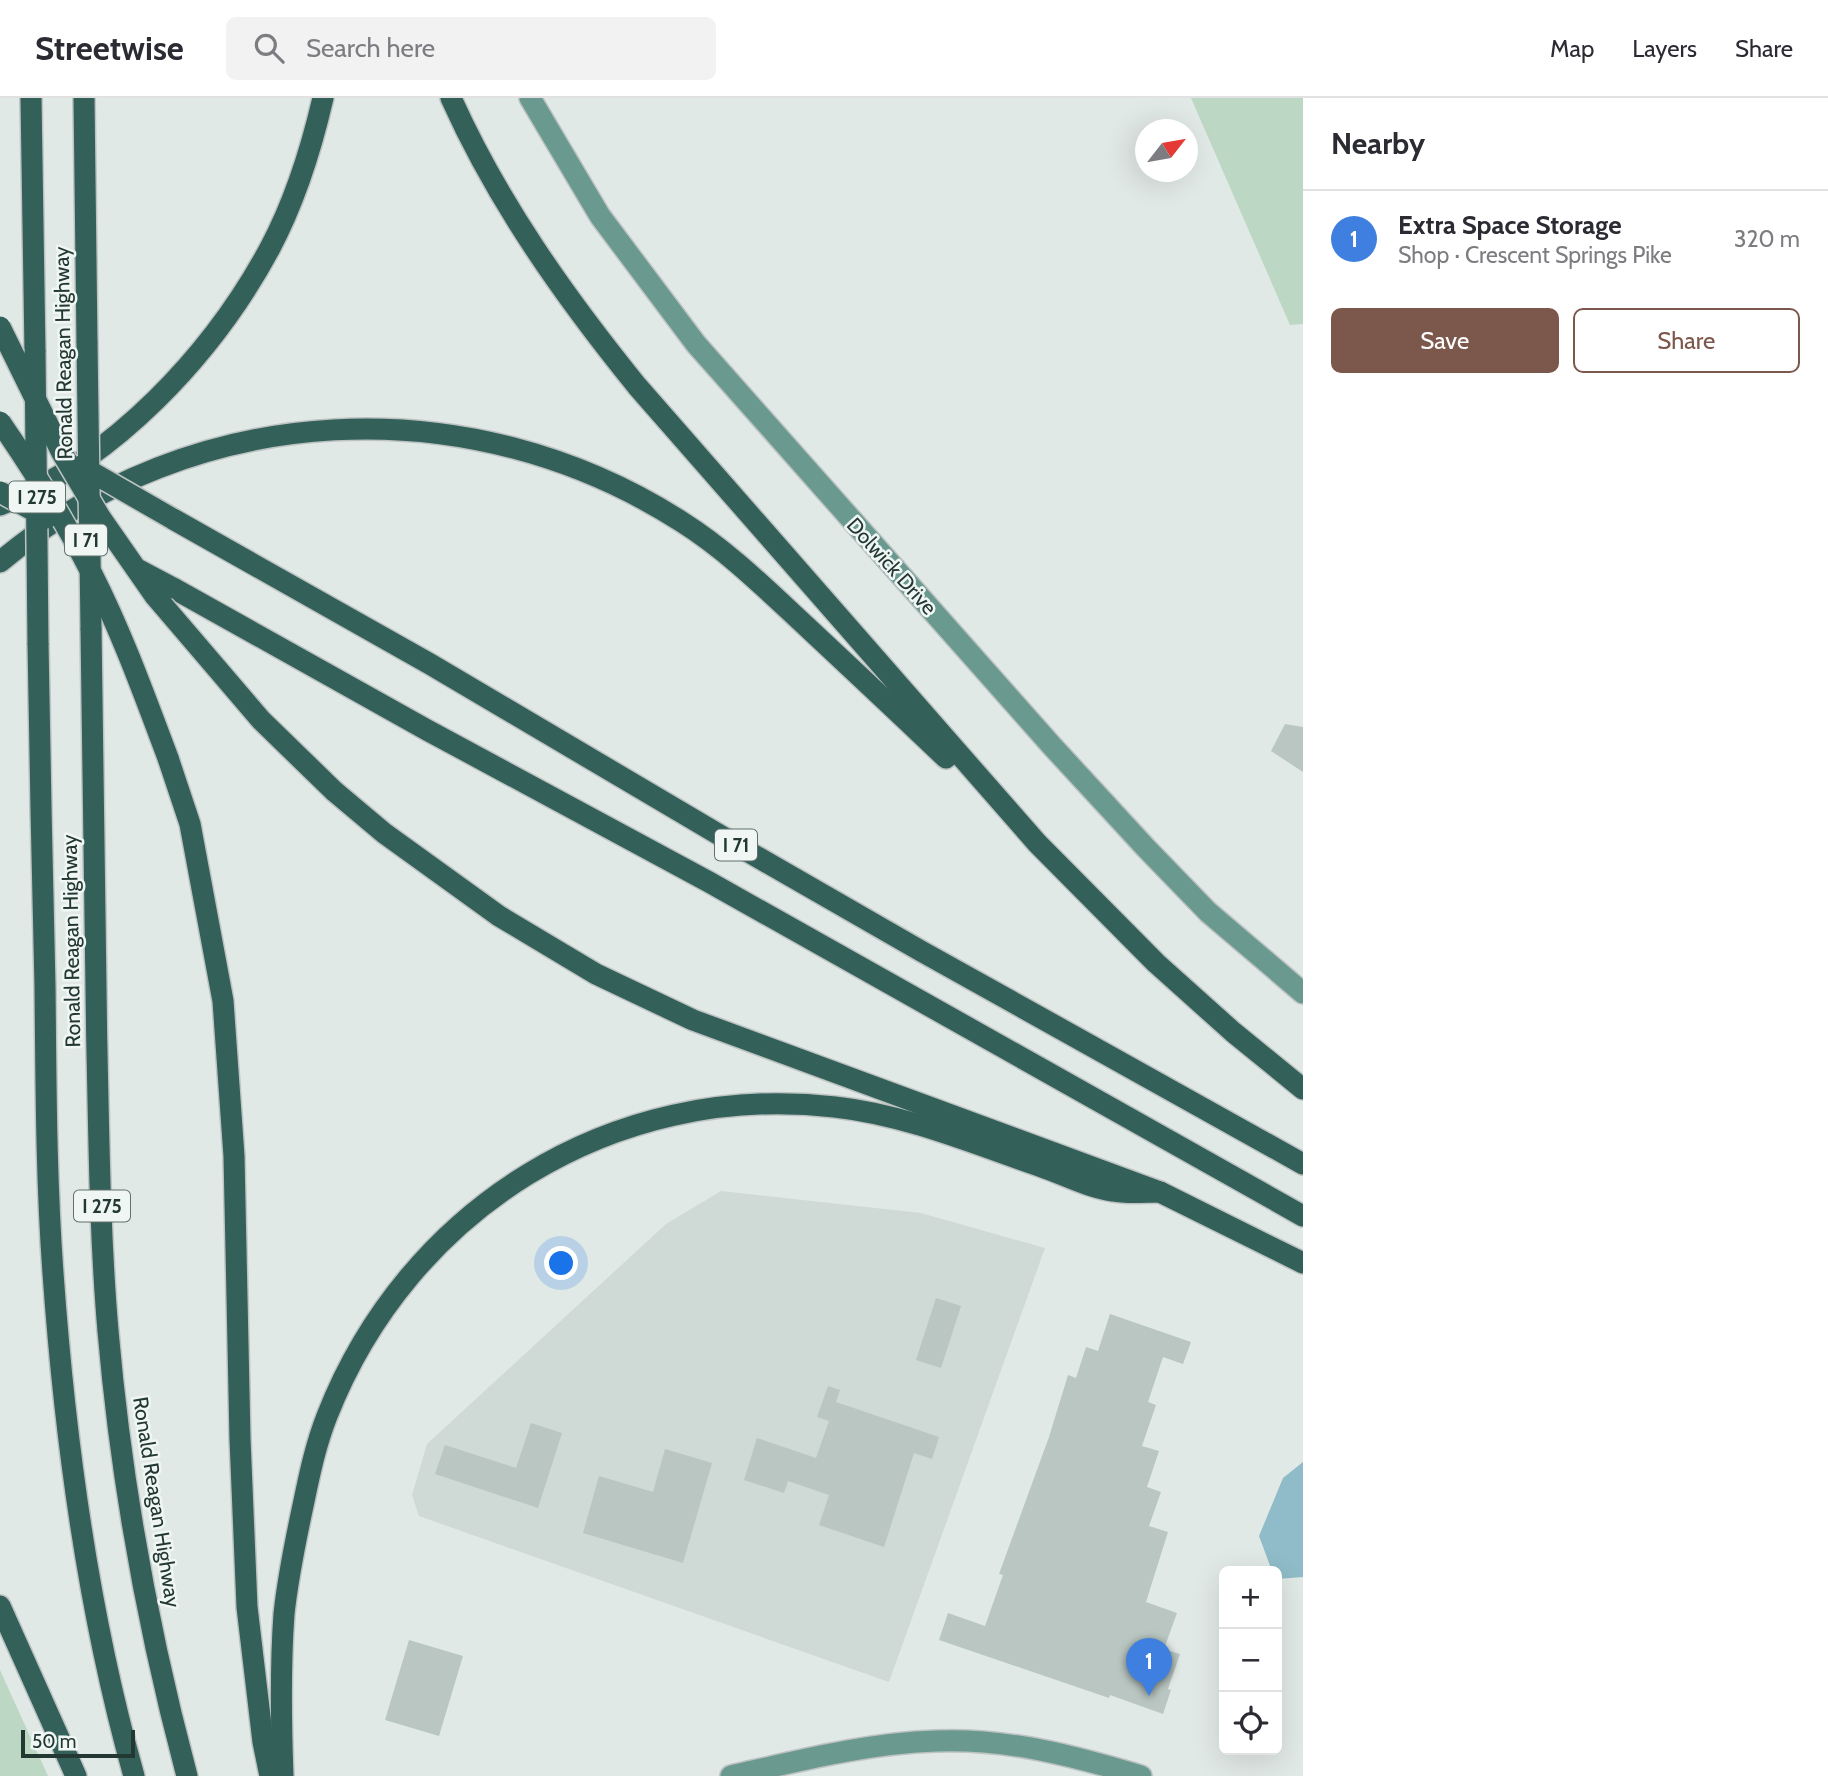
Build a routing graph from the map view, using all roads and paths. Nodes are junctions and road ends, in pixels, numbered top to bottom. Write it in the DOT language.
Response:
graph roads {
  1 [pos="31,98"];
  2 [pos="84,98"];
  3 [pos="323,98"];
  4 [pos="451,98"];
  5 [pos="530,98"];
  6 [pos="0,327"];
  7 [pos="2,423"];
  8 [pos="0,492"];
  9 [pos="0,505"];
  10 [pos="0,562"];
  11 [pos="1037,843"];
  12 [pos="1303,993"];
  13 [pos="1303,1089"];
  14 [pos="1303,1164"];
  15 [pos="1160,1192"];
  16 [pos="1303,1216"];
  17 [pos="1303,1263"];
  18 [pos="0,1606"];
  19 [pos="76,1776"];
  20 [pos="134,1776"];
  21 [pos="187,1776"];
  22 [pos="270,1776"];
  23 [pos="283,1776"];
  24 [pos="731,1776"];
  25 [pos="1141,1776"];
  1 -- 20 [label="highway, Ronald Reagan Highway / I 275, bridge"];
  2 -- 21 [label="highway, Ronald Reagan Highway / I 275, bridge"];
  3 -- 9 [label="highway"];
  4 -- 11 [label="highway"];
  5 -- 12 [label="main road, Dolwick Drive"];
  6 -- 15 [label="highway, bridge"];
  7 -- 14 [label="highway, I 71, bridge"];
  7 -- 22 [label="highway, bridge"];
  8 -- 16 [label="highway, I 71, bridge"];
  10 -- 11 [label="highway"];
  11 -- 13 [label="highway"];
  15 -- 17 [label="highway"];
  15 -- 23 [label="highway"];
  18 -- 19 [label="highway"];
  24 -- 25 [label="main road"];
}
